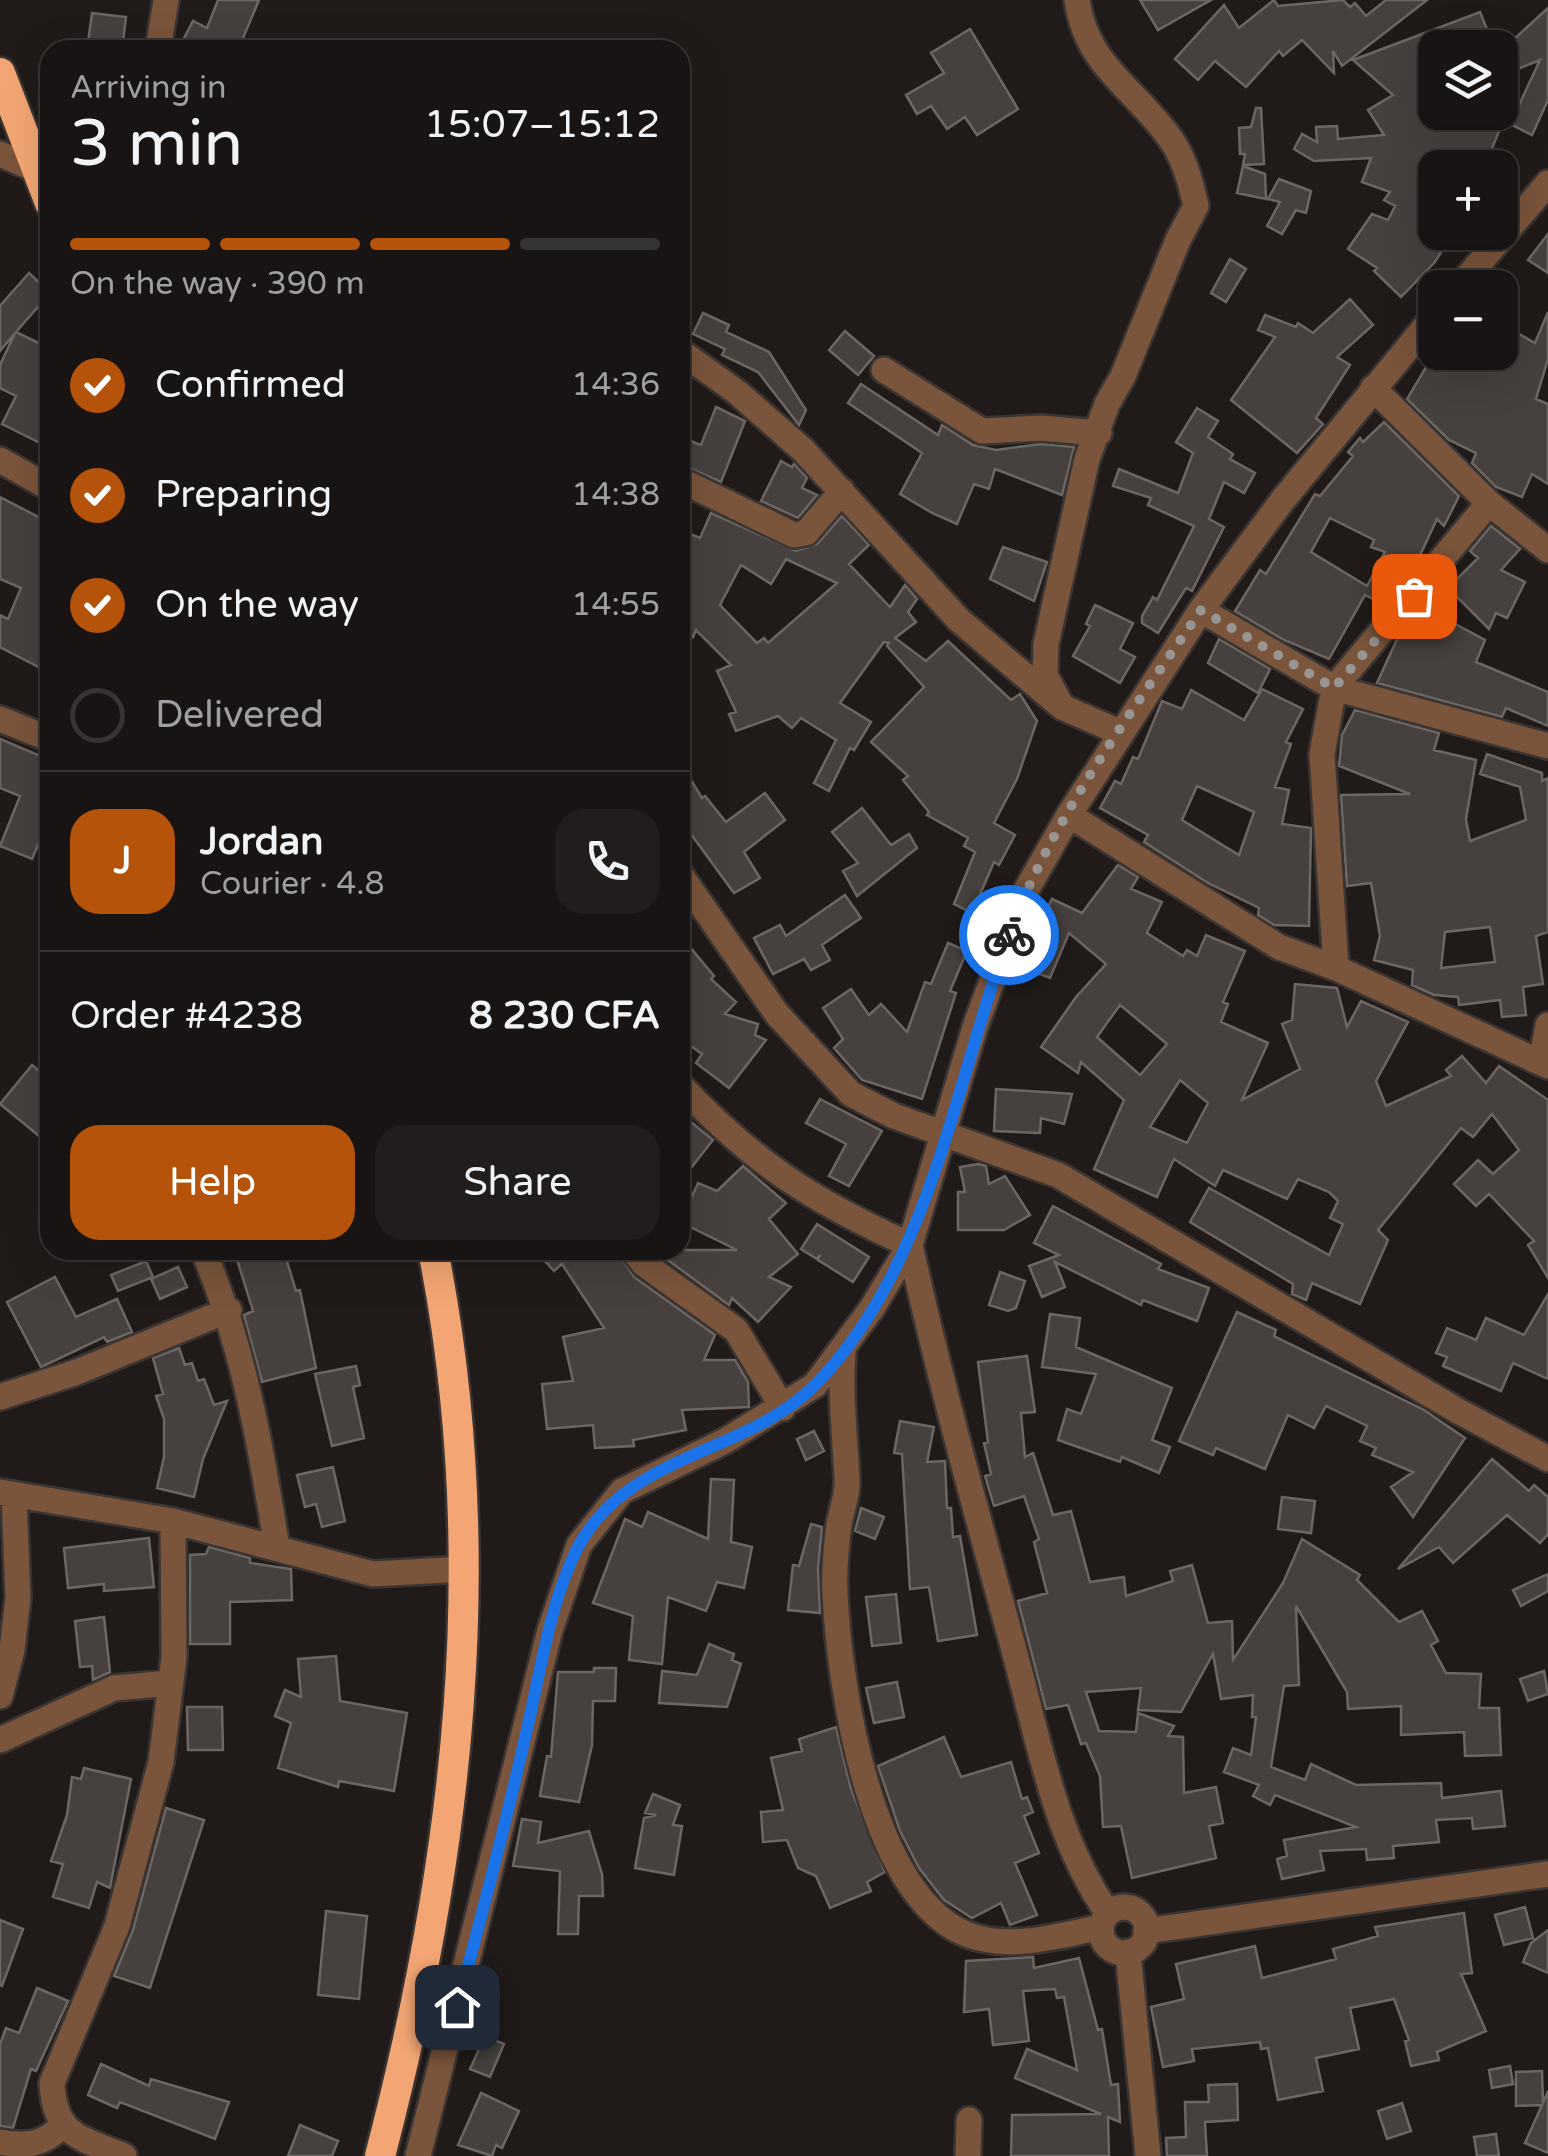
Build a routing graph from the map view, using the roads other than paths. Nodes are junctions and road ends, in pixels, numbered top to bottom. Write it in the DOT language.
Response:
graph roads {
  1 [pos="166,0"];
  2 [pos="1077,0"];
  3 [pos="160,40"];
  4 [pos="0,73"];
  5 [pos="0,154"];
  6 [pos="37,170"];
  7 [pos="40,178"];
  8 [pos="1548,183"];
  9 [pos="1473,270"];
  10 [pos="1418,335"];
  11 [pos="690,358"];
  12 [pos="884,370"];
  13 [pos="1372,388"];
  14 [pos="1099,433"];
  15 [pos="0,460"];
  16 [pos="40,482"];
  17 [pos="690,485"];
  18 [pos="842,491"];
  19 [pos="1489,503"];
  20 [pos="1548,550"];
  21 [pos="1201,610"];
  22 [pos="1334,688"];
  23 [pos="1062,707"];
  24 [pos="0,719"];
  25 [pos="1119,732"];
  26 [pos="40,735"];
  27 [pos="1548,746"];
  28 [pos="1068,814"];
  29 [pos="690,888"];
  30 [pos="1336,968"];
  31 [pos="1548,1026"];
  32 [pos="1545,1064"];
  33 [pos="690,1095"];
  34 [pos="944,1134"];
  35 [pos="910,1245"];
  36 [pos="207,1260"];
  37 [pos="434,1260"];
  38 [pos="641,1260"];
  39 [pos="228,1310"];
  40 [pos="842,1352"];
  41 [pos="0,1397"];
  42 [pos="783,1408"];
  43 [pos="1548,1458"];
  44 [pos="7,1494"];
  45 [pos="174,1521"];
  46 [pos="276,1548"];
  47 [pos="464,1569"];
  48 [pos="171,1683"];
  49 [pos="0,1696"];
  50 [pos="0,1740"];
  51 [pos="1546,1879"];
  52 [pos="1104,1920"];
  53 [pos="1146,1930"];
  54 [pos="1128,1952"];
  55 [pos="969,2120"];
  56 [pos="62,2126"];
  57 [pos="0,2142"];
  58 [pos="124,2156"];
  59 [pos="380,2156"];
  60 [pos="418,2156"];
  61 [pos="968,2156"];
  62 [pos="1148,2156"];
  1 -- 3 [label="street"];
  2 -- 14 [label="street"];
  4 -- 6 [label="highway"];
  5 -- 6 [label="street"];
  6 -- 7 [label="highway"];
  8 -- 9 [label="street"];
  10 -- 13 [label="street"];
  11 -- 18 [label="street"];
  12 -- 14 [label="street"];
  13 -- 19 [label="street"];
  13 -- 21 [label="street"];
  14 -- 23 [label="street"];
  15 -- 16 [label="street"];
  17 -- 18 [label="street"];
  18 -- 23 [label="street"];
  19 -- 20 [label="street"];
  19 -- 22 [label="street"];
  21 -- 22 [label="street"];
  21 -- 25 [label="street"];
  22 -- 27 [label="street"];
  22 -- 30 [label="street"];
  23 -- 25 [label="street"];
  24 -- 26 [label="street"];
  25 -- 28 [label="street"];
  28 -- 30 [label="street"];
  28 -- 34 [label="street"];
  29 -- 34 [label="street"];
  30 -- 32 [label="street"];
  31 -- 32 [label="street"];
  33 -- 35 [label="street"];
  34 -- 35 [label="street"];
  34 -- 43 [label="street"];
  35 -- 40 [label="street"];
  35 -- 52 [label="street"];
  36 -- 39 [label="street"];
  37 -- 47 [label="highway"];
  38 -- 42 [label="street"];
  39 -- 41 [label="street"];
  39 -- 46 [label="street"];
  40 -- 42 [label="street"];
  40 -- 52 [label="street"];
  42 -- 60 [label="street"];
  44 -- 45 [label="street"];
  44 -- 49 [label="street"];
  45 -- 46 [label="street"];
  45 -- 48 [label="street"];
  46 -- 47 [label="street"];
  47 -- 59 [label="highway"];
  48 -- 50 [label="street"];
  48 -- 56 [label="street"];
  51 -- 53 [label="street"];
  52 -- 53 [label="street"];
  52 -- 54 [label="street"];
  53 -- 54 [label="street"];
  54 -- 62 [label="street"];
  55 -- 61 [label="street"];
  56 -- 57 [label="street"];
  56 -- 58 [label="street"];
}
